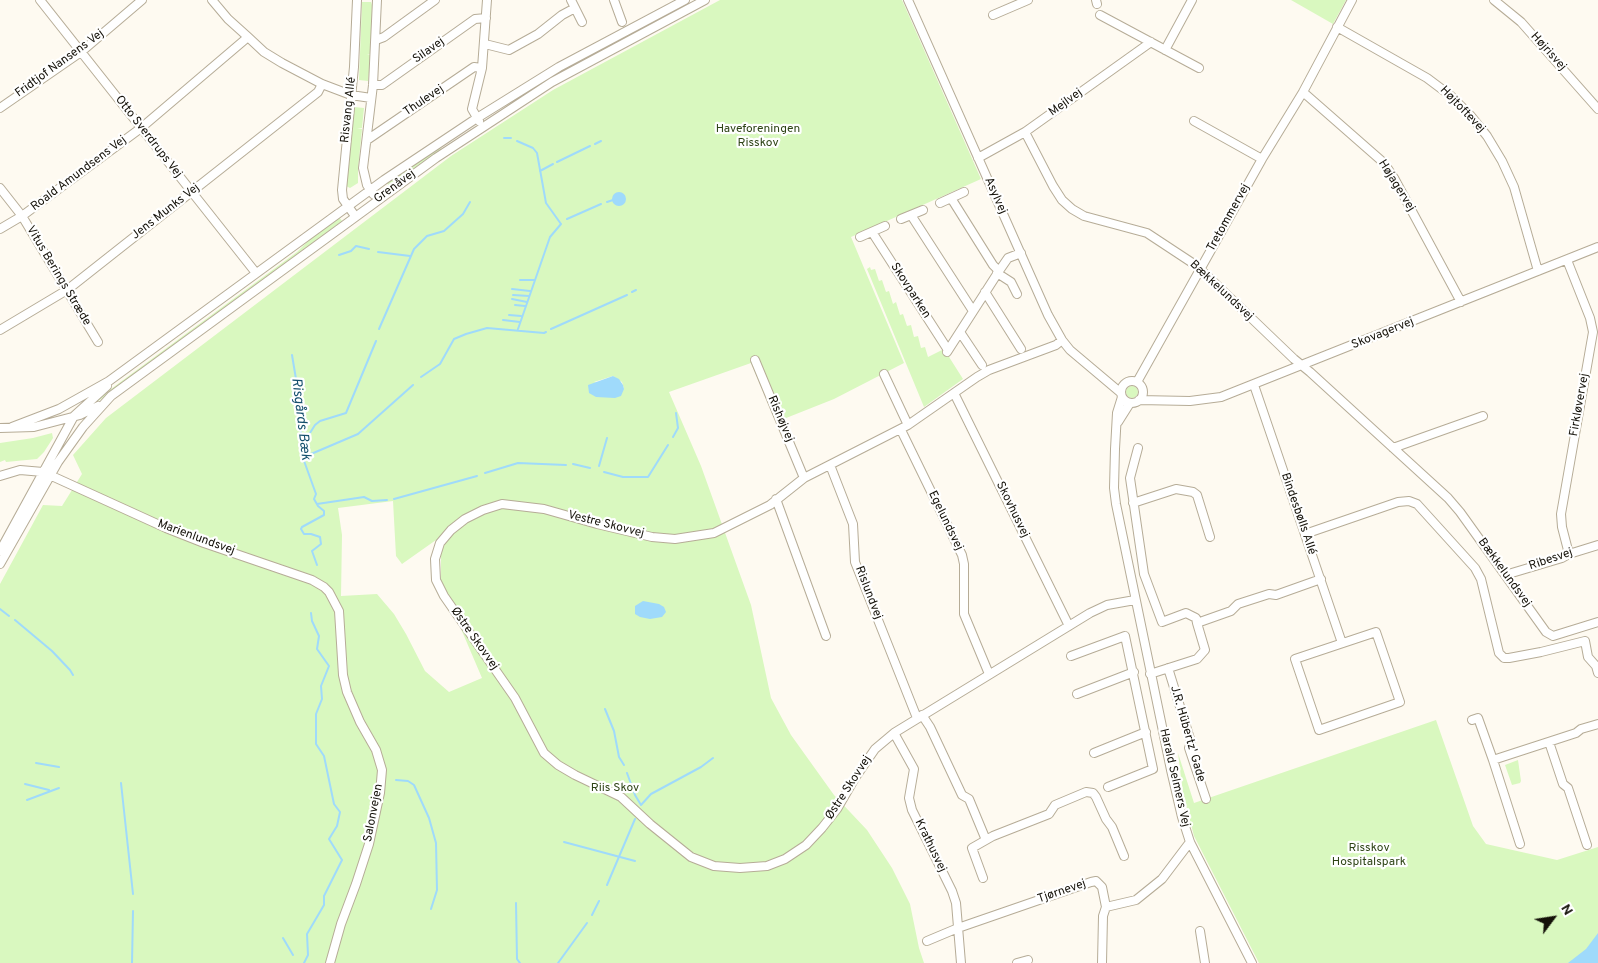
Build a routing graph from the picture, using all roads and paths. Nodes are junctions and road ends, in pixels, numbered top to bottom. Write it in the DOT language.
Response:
graph roads {
  1 [pos="40,0"];
  2 [pos="142,0"];
  3 [pos="212,0"];
  4 [pos="356,0"];
  5 [pos="377,0"];
  6 [pos="435,0"];
  7 [pos="487,0"];
  8 [pos="572,0"];
  9 [pos="614,0"];
  10 [pos="685,0"];
  11 [pos="705,0"];
  12 [pos="908,0"];
  13 [pos="1028,0"];
  14 [pos="1192,0"];
  15 [pos="1352,0"];
  16 [pos="1494,0"];
  17 [pos="576,8"];
  18 [pos="993,15"];
  19 [pos="1100,15"];
  20 [pos="486,18"];
  21 [pos="582,22"];
  22 [pos="622,22"];
  23 [pos="1337,27"];
  24 [pos="248,37"];
  25 [pos="376,40"];
  26 [pos="1151,42"];
  27 [pos="485,44"];
  28 [pos="1165,50"];
  29 [pos="81,52"];
  30 [pos="482,68"];
  31 [pos="1199,68"];
  32 [pos="322,84"];
  33 [pos="372,86"];
  34 [pos="1303,92"];
  35 [pos="351,94"];
  36 [pos="371,98"];
  37 [pos="0,108"];
  38 [pos="1598,109"];
  39 [pos="477,118"];
  40 [pos="1194,121"];
  41 [pos="483,127"];
  42 [pos="141,128"];
  43 [pos="1026,132"];
  44 [pos="367,140"];
  45 [pos="978,158"];
  46 [pos="1262,159"];
  47 [pos="0,188"];
  48 [pos="370,190"];
  49 [pos="191,192"];
  50 [pos="964,192"];
  51 [pos="951,198"];
  52 [pos="377,200"];
  53 [pos="940,203"];
  54 [pos="348,206"];
  55 [pos="923,210"];
  56 [pos="911,215"];
  57 [pos="22,216"];
  58 [pos="355,216"];
  59 [pos="901,219"];
  60 [pos="885,226"];
  61 [pos="0,229"];
  62 [pos="872,232"];
  63 [pos="860,237"];
  64 [pos="1598,247"];
  65 [pos="1021,253"];
  66 [pos="1567,260"];
  67 [pos="1200,270"];
  68 [pos="1538,271"];
  69 [pos="998,272"];
  70 [pos="256,273"];
  71 [pos="66,290"];
  72 [pos="985,292"];
  73 [pos="1017,294"];
  74 [pos="1461,302"];
  75 [pos="973,311"];
  76 [pos="0,330"];
  77 [pos="960,332"];
  78 [pos="1062,340"];
  79 [pos="98,342"];
  80 [pos="1021,349"];
  81 [pos="755,360"];
  82 [pos="982,365"];
  83 [pos="1302,366"];
  84 [pos="121,372"];
  85 [pos="884,374"];
  86 [pos="1103,377"];
  87 [pos="1137,382"];
  88 [pos="1126,383"];
  89 [pos="1254,385"];
  90 [pos="1143,390"];
  91 [pos="954,393"];
  92 [pos="1122,395"];
  93 [pos="1139,400"];
  94 [pos="1163,400"];
  95 [pos="104,402"];
  96 [pos="1130,403"];
  97 [pos="74,416"];
  98 [pos="1483,416"];
  99 [pos="59,421"];
  100 [pos="1118,422"];
  101 [pos="12,427"];
  102 [pos="0,428"];
  103 [pos="905,428"];
  104 [pos="68,430"];
  105 [pos="1138,448"];
  106 [pos="1393,448"];
  107 [pos="830,465"];
  108 [pos="46,474"];
  109 [pos="0,476"];
  110 [pos="804,478"];
  111 [pos="776,499"];
  112 [pos="1133,503"];
  113 [pos="1305,534"];
  114 [pos="1210,537"];
  115 [pos="440,543"];
  116 [pos="1598,545"];
  117 [pos="0,551"];
  118 [pos="1569,554"];
  119 [pos="0,564"];
  120 [pos="1505,575"];
  121 [pos="1320,579"];
  122 [pos="1135,600"];
  123 [pos="336,605"];
  124 [pos="1598,622"];
  125 [pos="1198,623"];
  126 [pos="1069,626"];
  127 [pos="826,636"];
  128 [pos="1143,639"];
  129 [pos="1342,643"];
  130 [pos="1128,644"];
  131 [pos="1071,656"];
  132 [pos="1168,668"];
  133 [pos="1134,672"];
  134 [pos="989,674"];
  135 [pos="1150,674"];
  136 [pos="1598,674"];
  137 [pos="1077,694"];
  138 [pos="920,717"];
  139 [pos="1472,720"];
  140 [pos="1598,724"];
  141 [pos="1146,732"];
  142 [pos="894,733"];
  143 [pos="1549,742"];
  144 [pos="1094,753"];
  145 [pos="1493,760"];
  146 [pos="1108,787"];
  147 [pos="1206,799"];
  148 [pos="986,840"];
  149 [pos="1190,842"];
  150 [pos="1520,844"];
  151 [pos="1587,845"];
  152 [pos="1124,856"];
  153 [pos="983,878"];
  154 [pos="1106,906"];
  155 [pos="958,928"];
  156 [pos="1200,931"];
  157 [pos="926,941"];
  158 [pos="1028,960"];
  159 [pos="330,963"];
  160 [pos="961,963"];
  161 [pos="1017,963"];
  162 [pos="1102,963"];
  163 [pos="1205,963"];
  164 [pos="1252,963"];
  1 -- 29 [label="street, Otto Sverdrups Vej"];
  2 -- 29 [label="street, Fridtjof Nansens Vej"];
  3 -- 24 [label="street"];
  4 -- 35 [label="street, Risvang Allé"];
  5 -- 25 [label="street, Risvang Allé"];
  6 -- 25 [label="street"];
  7 -- 20 [label="street"];
  8 -- 17 [label="street"];
  9 -- 22 [label="street"];
  10 -- 39 [label="street, Grenåvej"];
  11 -- 41 [label="street, Grenåvej"];
  12 -- 45 [label="street, Asylvej"];
  13 -- 18 [label="street"];
  14 -- 28 [label="street"];
  15 -- 23 [label="street, Tretommervej"];
  16 -- 38 [label="street, Højrisvej"];
  17 -- 21 [label="street"];
  17 -- 27 [label="street"];
  19 -- 26 [label="street"];
  20 -- 27 [label="street"];
  20 -- 33 [label="street, Silavej"];
  23 -- 34 [label="street, Tretommervej"];
  23 -- 68 [label="street, Højtoftevej"];
  24 -- 32 [label="street"];
  24 -- 42 [label="street, Roald Amundsens Vej"];
  25 -- 33 [label="street, Risvang Allé"];
  26 -- 28 [label="street"];
  26 -- 43 [label="street, Mejlvej"];
  27 -- 30 [label="street"];
  28 -- 31 [label="street"];
  29 -- 37 [label="street, Fridtjof Nansens Vej"];
  29 -- 42 [label="street, Otto Sverdrups Vej"];
  30 -- 39 [label="street"];
  30 -- 44 [label="street, Thulevej"];
  32 -- 35 [label="street"];
  32 -- 49 [label="street, Jens Munks Vej"];
  33 -- 36 [label="street, Risvang Allé"];
  34 -- 46 [label="street, Tretommervej"];
  34 -- 74 [label="street, Højagervej"];
  35 -- 36 [label="street"];
  35 -- 54 [label="street, Risvang Allé"];
  36 -- 44 [label="street, Risvang Allé"];
  39 -- 41 [label="street"];
  39 -- 48 [label="street, Grenåvej"];
  40 -- 46 [label="street"];
  41 -- 52 [label="street, Grenåvej"];
  42 -- 49 [label="street, Otto Sverdrups Vej"];
  42 -- 57 [label="street, Roald Amundsens Vej"];
  43 -- 45 [label="street, Mejlvej"];
  43 -- 67 [label="street, Bækkelundsvej"];
  44 -- 48 [label="street, Risvang Allé"];
  45 -- 65 [label="street, Asylvej"];
  46 -- 67 [label="street, Tretommervej"];
  47 -- 57 [label="street, Vitus Berings Stræde"];
  48 -- 52 [label="street, Risvang Allé"];
  48 -- 54 [label="street, Grenåvej"];
  49 -- 70 [label="street, Otto Sverdrups Vej"];
  49 -- 71 [label="street, Jens Munks Vej"];
  50 -- 51 [label="street"];
  51 -- 53 [label="street"];
  51 -- 69 [label="street"];
  52 -- 58 [label="street, Grenåvej"];
  54 -- 58 [label="street, Risvang Allé"];
  54 -- 70 [label="street, Grenåvej"];
  55 -- 56 [label="street"];
  56 -- 59 [label="street"];
  56 -- 75 [label="street"];
  57 -- 61 [label="street, Roald Amundsens Vej"];
  57 -- 71 [label="street, Vitus Berings Stræde"];
  58 -- 95 [label="street, Grenåvej"];
  60 -- 62 [label="street"];
  62 -- 63 [label="street"];
  62 -- 77 [label="street, Skovparken"];
  64 -- 66 [label="street, Skovagervej"];
  65 -- 69 [label="street, Skovparken"];
  65 -- 78 [label="street, Asylvej"];
  66 -- 68 [label="street, Skovagervej"];
  66 -- 118 [label="street, Firkløvervej"];
  67 -- 83 [label="street, Bækkelundsvej"];
  67 -- 87 [label="street, Tretommervej"];
  68 -- 74 [label="street, Skovagervej"];
  69 -- 72 [label="street, Skovparken"];
  69 -- 73 [label="street"];
  70 -- 84 [label="street, Grenåvej"];
  71 -- 76 [label="street, Jens Munks Vej"];
  71 -- 79 [label="street, Vitus Berings Stræde"];
  72 -- 75 [label="street, Skovparken"];
  72 -- 80 [label="street"];
  74 -- 83 [label="street, Skovagervej"];
  75 -- 77 [label="street, Skovparken"];
  77 -- 82 [label="street"];
  78 -- 86 [label="street, Asylvej"];
  78 -- 91 [label="street, Vestre Skovvej"];
  81 -- 110 [label="street, Rishøjvej"];
  83 -- 89 [label="street, Skovagervej"];
  83 -- 106 [label="street, Bækkelundsvej"];
  84 -- 97 [label="street"];
  84 -- 101 [label="street"];
  85 -- 103 [label="street"];
  86 -- 88 [label="street, Asylvej"];
  86 -- 92 [label="street, Asylvej"];
  87 -- 88 [label="street"];
  87 -- 90 [label="street"];
  88 -- 92 [label="street"];
  89 -- 94 [label="street, Skovagervej"];
  89 -- 113 [label="street, Bindesbølls Allé"];
  90 -- 93 [label="street"];
  90 -- 94 [label="street, Skovagervej"];
  91 -- 103 [label="street, Vestre Skovvej"];
  91 -- 126 [label="street, Skovhusvej"];
  92 -- 96 [label="street"];
  92 -- 100 [label="street, Harald Selmers Vej"];
  93 -- 94 [label="street, Skovagervej"];
  93 -- 96 [label="street"];
  95 -- 97 [label="street"];
  95 -- 108 [label="street"];
  96 -- 100 [label="street, Harald Selmers Vej"];
  97 -- 99 [label="street"];
  97 -- 104 [label="street"];
  98 -- 106 [label="street"];
  99 -- 101 [label="street"];
  99 -- 104 [label="street"];
  100 -- 122 [label="street, Harald Selmers Vej"];
  101 -- 102 [label="street"];
  103 -- 107 [label="street, Vestre Skovvej"];
  103 -- 134 [label="street, Egelundsvej"];
  104 -- 108 [label="street"];
  105 -- 112 [label="street"];
  106 -- 120 [label="street, Bækkelundsvej"];
  107 -- 110 [label="street, Vestre Skovvej"];
  107 -- 138 [label="street, Rislundvej"];
  108 -- 109 [label="street"];
  108 -- 117 [label="street"];
  108 -- 119 [label="street"];
  108 -- 123 [label="street, Marienlundsvej"];
  110 -- 111 [label="street, Vestre Skovvej"];
  111 -- 115 [label="street, Vestre Skovvej"];
  111 -- 127 [label="street"];
  112 -- 114 [label="street"];
  112 -- 125 [label="street"];
  113 -- 121 [label="street, Bindesbølls Allé"];
  113 -- 136 [label="street"];
  115 -- 142 [label="street, Østre Skovvej"];
  116 -- 118 [label="street, Ribesvej"];
  118 -- 120 [label="street, Ribesvej"];
  120 -- 124 [label="street, Bækkelundsvej"];
  121 -- 125 [label="street"];
  121 -- 129 [label="street, Bindesbølls Allé"];
  122 -- 126 [label="street, Østre Skovvej"];
  122 -- 128 [label="street, Harald Selmers Vej"];
  123 -- 159 [label="street, Salonvejen"];
  125 -- 132 [label="street, J.R. Hübertz' Gade"];
  126 -- 134 [label="street, Østre Skovvej"];
  128 -- 130 [label="street"];
  128 -- 135 [label="street, Harald Selmers Vej"];
  129 -- 129 [label="street"];
  130 -- 131 [label="street"];
  130 -- 133 [label="street, Harald Selmers Vej"];
  132 -- 135 [label="street, J.R. Hübertz' Gade"];
  132 -- 147 [label="street, J.R. Hübertz' Gade"];
  133 -- 137 [label="street"];
  133 -- 141 [label="street, Harald Selmers Vej"];
  134 -- 138 [label="street, Østre Skovvej"];
  135 -- 149 [label="street, Harald Selmers Vej"];
  138 -- 142 [label="street, Østre Skovvej"];
  138 -- 148 [label="street, Rislundvej"];
  139 -- 145 [label="street"];
  140 -- 143 [label="street"];
  141 -- 144 [label="street, Harald Selmers Vej"];
  141 -- 146 [label="street, Harald Selmers Vej"];
  142 -- 155 [label="street, Krathusvej"];
  143 -- 145 [label="street"];
  143 -- 151 [label="street"];
  145 -- 150 [label="street"];
  148 -- 152 [label="street"];
  148 -- 153 [label="street"];
  149 -- 154 [label="street"];
  149 -- 164 [label="street, Harald Selmers Vej"];
  154 -- 155 [label="street, Tjørnevej"];
  154 -- 162 [label="street"];
  155 -- 157 [label="street, Tjørnevej"];
  155 -- 160 [label="street, Krathusvej"];
  156 -- 163 [label="street"];
  158 -- 161 [label="street"];
}
